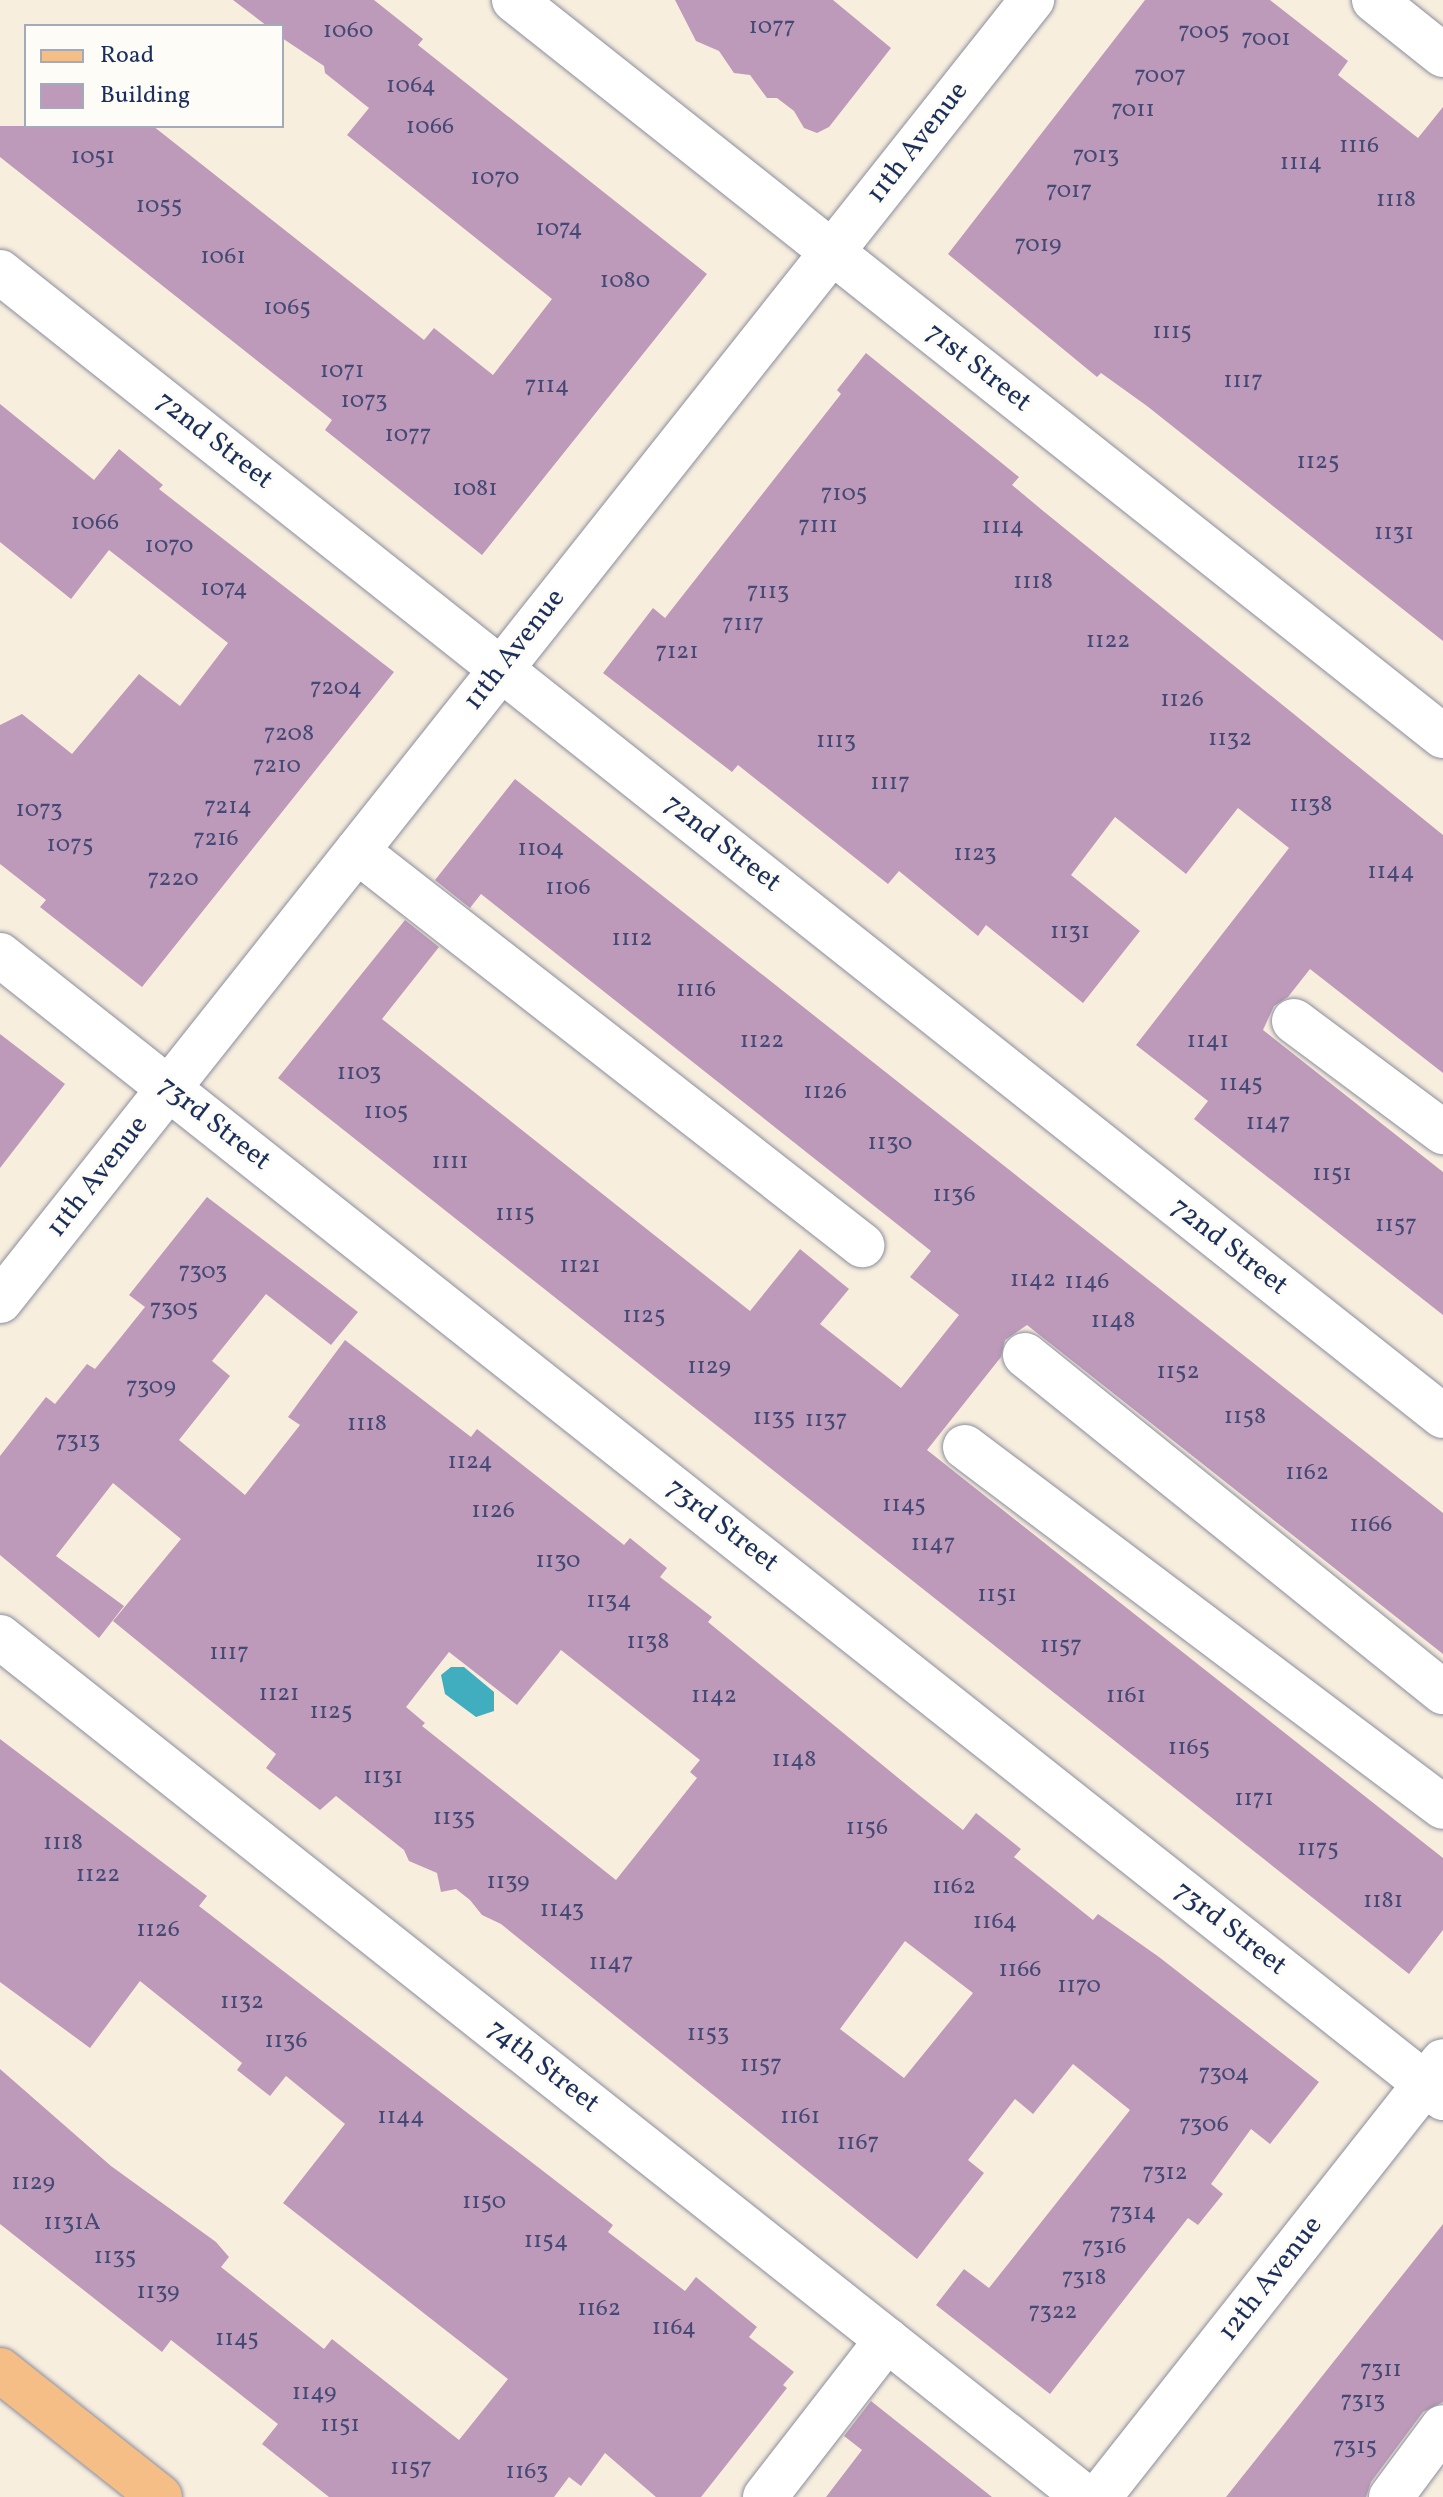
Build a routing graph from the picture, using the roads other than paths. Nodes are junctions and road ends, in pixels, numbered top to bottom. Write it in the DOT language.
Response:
graph roads {
  1 [pos="514,0"];
  2 [pos="1032,0"];
  3 [pos="1374,0"];
  4 [pos="1443,55"];
  5 [pos="832,252"];
  6 [pos="0,272"];
  7 [pos="501,669"];
  8 [pos="1443,736"];
  9 [pos="357,851"];
  10 [pos="0,955"];
  11 [pos="1294,1021"];
  12 [pos="169,1088"];
  13 [pos="1443,1132"];
  14 [pos="862,1245"];
  15 [pos="0,1301"];
  16 [pos="1025,1355"];
  17 [pos="1443,1416"];
  18 [pos="965,1447"];
  19 [pos="0,1637"];
  20 [pos="1443,1692"];
  21 [pos="1443,1807"];
  22 [pos="1437,2081"];
  23 [pos="887,2340"];
  24 [pos="0,2370"];
  25 [pos="1443,2427"];
  26 [pos="160,2497"];
  27 [pos="765,2497"];
  28 [pos="1085,2497"];
  29 [pos="1099,2497"];
  30 [pos="1391,2497"];
  1 -- 5 [label="street, 71st Street"];
  2 -- 5 [label="street, 11th Avenue"];
  3 -- 4 [label="street"];
  5 -- 7 [label="street, 11th Avenue"];
  5 -- 8 [label="street, 71st Street"];
  6 -- 7 [label="street, 72nd Street"];
  7 -- 9 [label="street, 11th Avenue"];
  7 -- 17 [label="street, 72nd Street"];
  9 -- 12 [label="street, 11th Avenue"];
  9 -- 14 [label="street"];
  10 -- 12 [label="street, 73rd Street"];
  11 -- 13 [label="street"];
  12 -- 15 [label="street, 11th Avenue"];
  12 -- 22 [label="street, 73rd Street"];
  16 -- 20 [label="street"];
  18 -- 21 [label="street"];
  19 -- 23 [label="street, 74th Street"];
  22 -- 29 [label="street, 12th Avenue"];
  23 -- 27 [label="street"];
  23 -- 28 [label="street, 74th Street"];
  24 -- 26 [label="main road"];
  25 -- 30 [label="street"];
}
